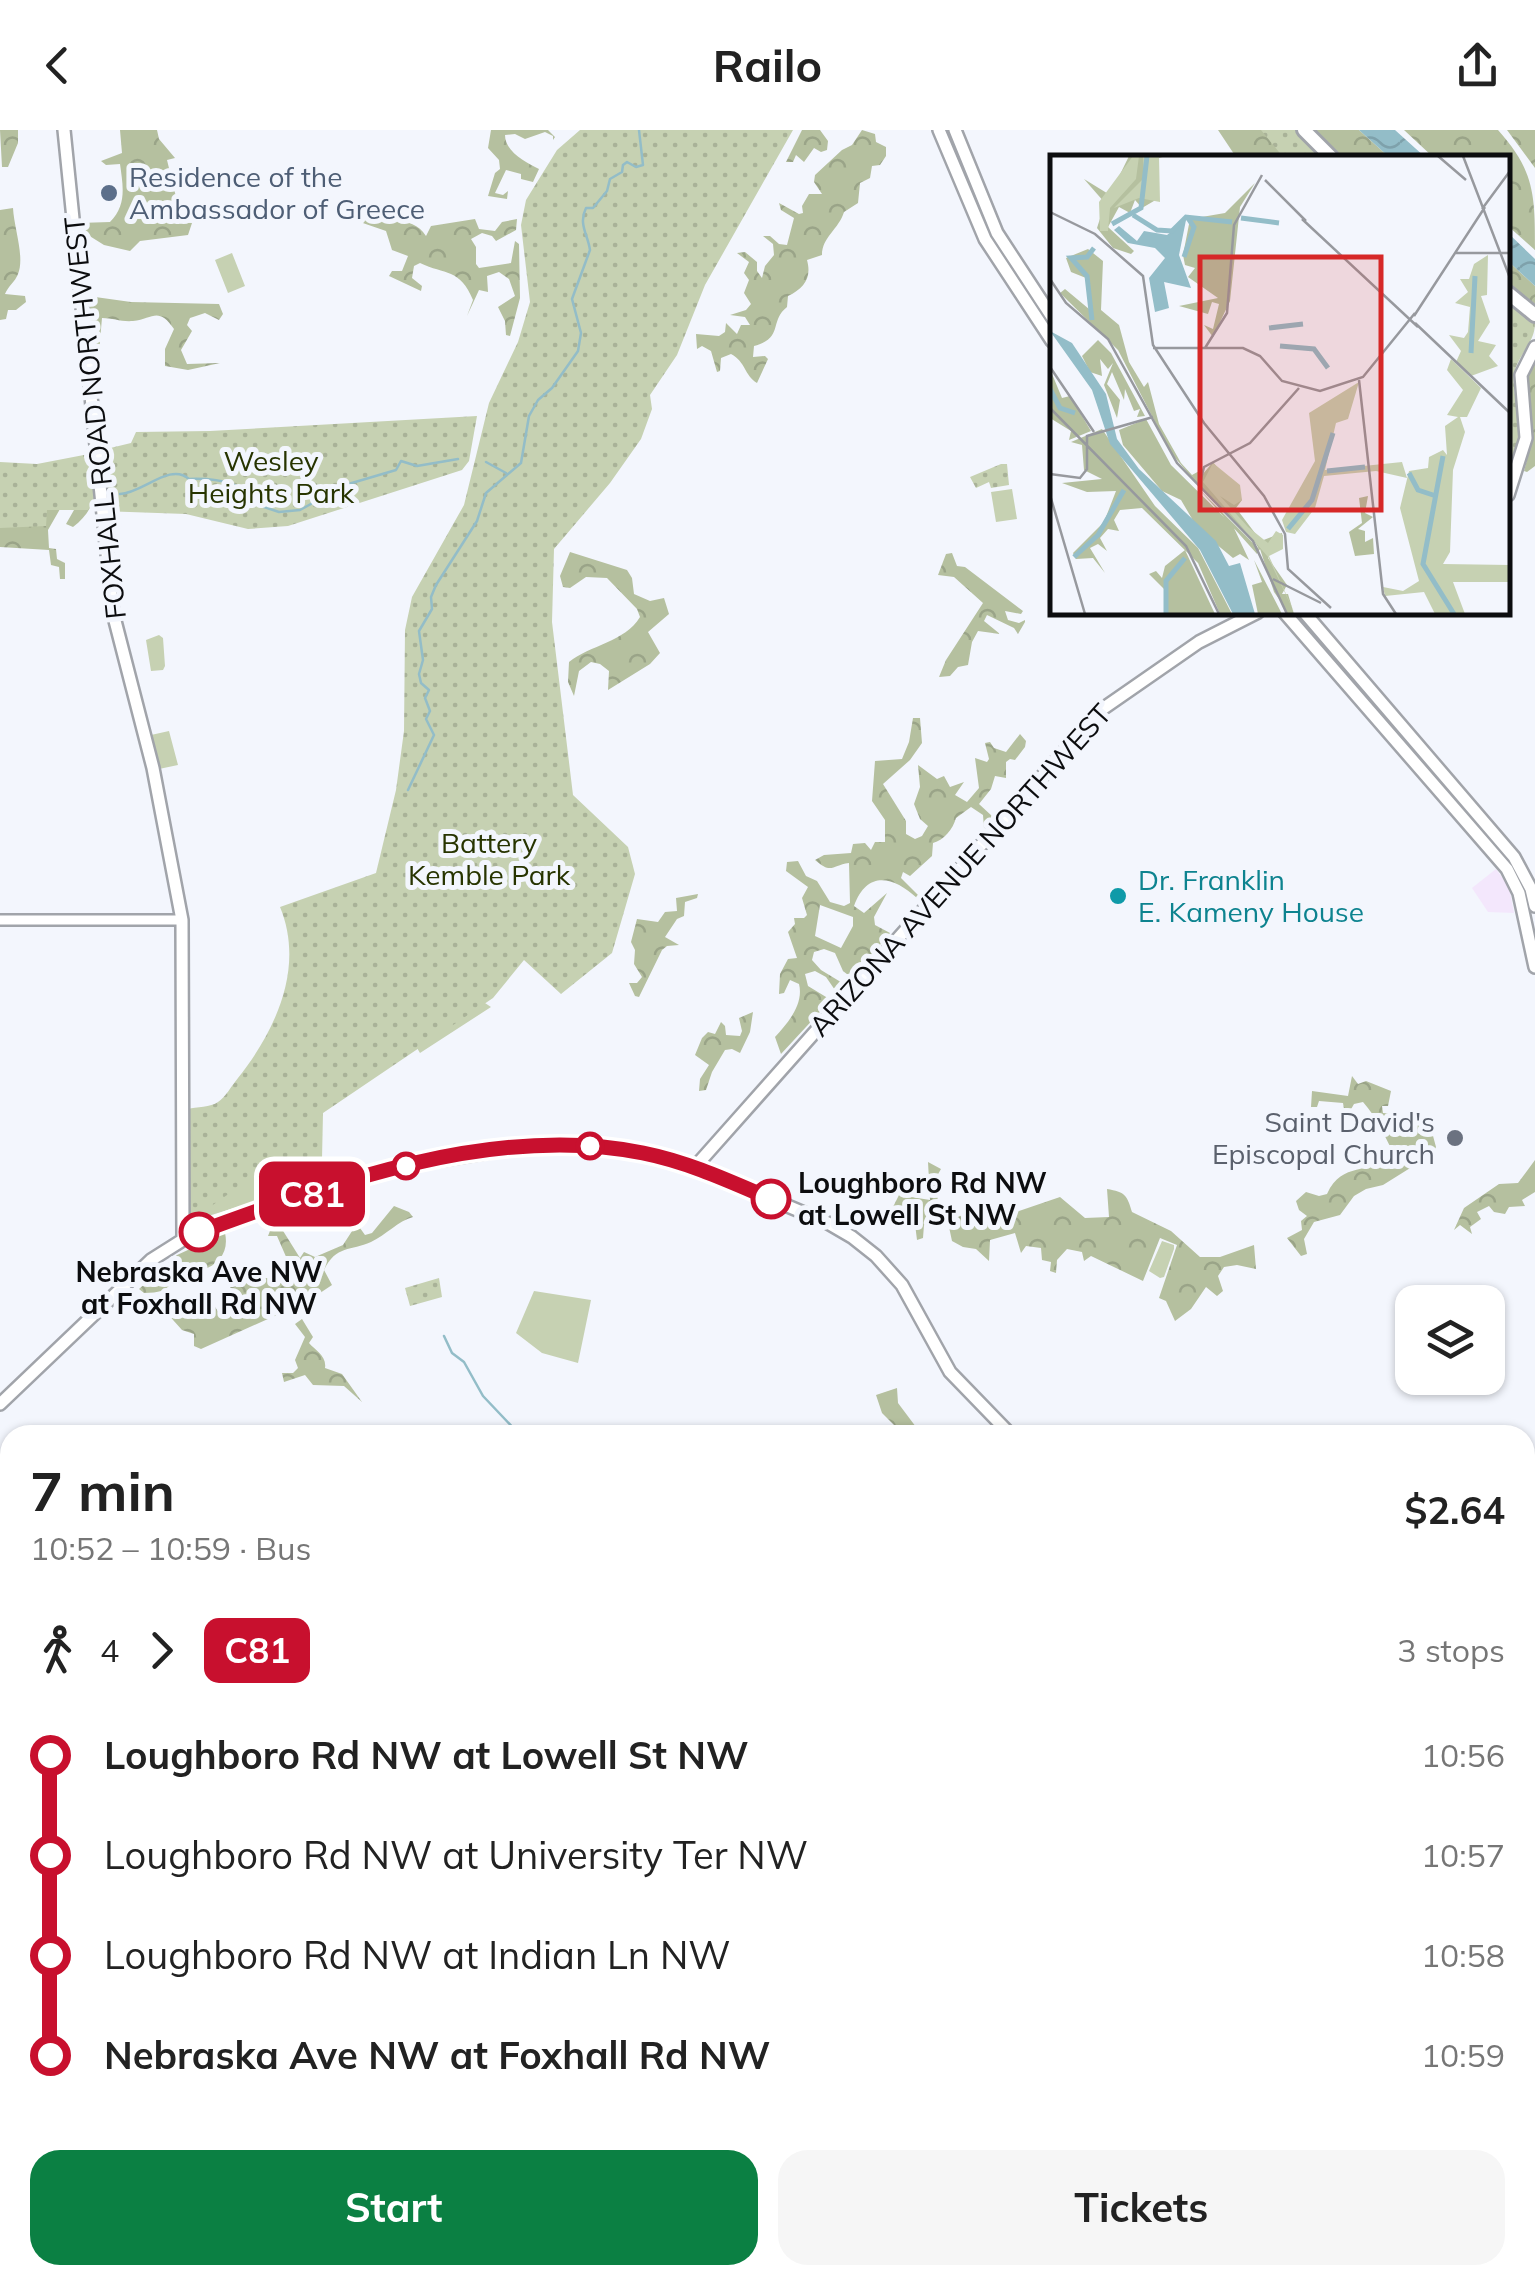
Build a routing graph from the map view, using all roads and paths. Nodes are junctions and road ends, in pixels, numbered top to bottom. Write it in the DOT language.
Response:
graph roads {
  1 [pos="64,130"];
  2 [pos="939,130"];
  3 [pos="955,130"];
  4 [pos="1304,130"];
  5 [pos="1329,155"];
  6 [pos="1510,295"];
  7 [pos="1050,314"];
  8 [pos="1535,314"];
  9 [pos="1050,338"];
  10 [pos="1535,347"];
  11 [pos="1510,489"];
  12 [pos="1252,615"];
  13 [pos="1287,615"];
  14 [pos="1307,615"];
  15 [pos="1535,906"];
  16 [pos="0,920"];
  17 [pos="182,920"];
  18 [pos="1535,967"];
  19 [pos="696,1167"];
  20 [pos="184,1239"];
  21 [pos="0,1404"];
  22 [pos="1000,1425"];
  1 -- 17 [label="main road, FOXHALL ROAD NORTHWEST"];
  2 -- 9 [label="main road"];
  3 -- 7 [label="main road"];
  4 -- 5 [label="highway"];
  6 -- 8 [label="highway"];
  10 -- 11 [label="main road"];
  12 -- 19 [label="main road, ARIZONA AVENUE NORTHWEST"];
  13 -- 18 [label="main road"];
  14 -- 15 [label="main road"];
  16 -- 17 [label="street"];
  17 -- 20 [label="main road, FOXHALL ROAD NORTHWEST"];
  19 -- 20 [label="main road"];
  19 -- 22 [label="main road"];
  20 -- 21 [label="main road"];
}
